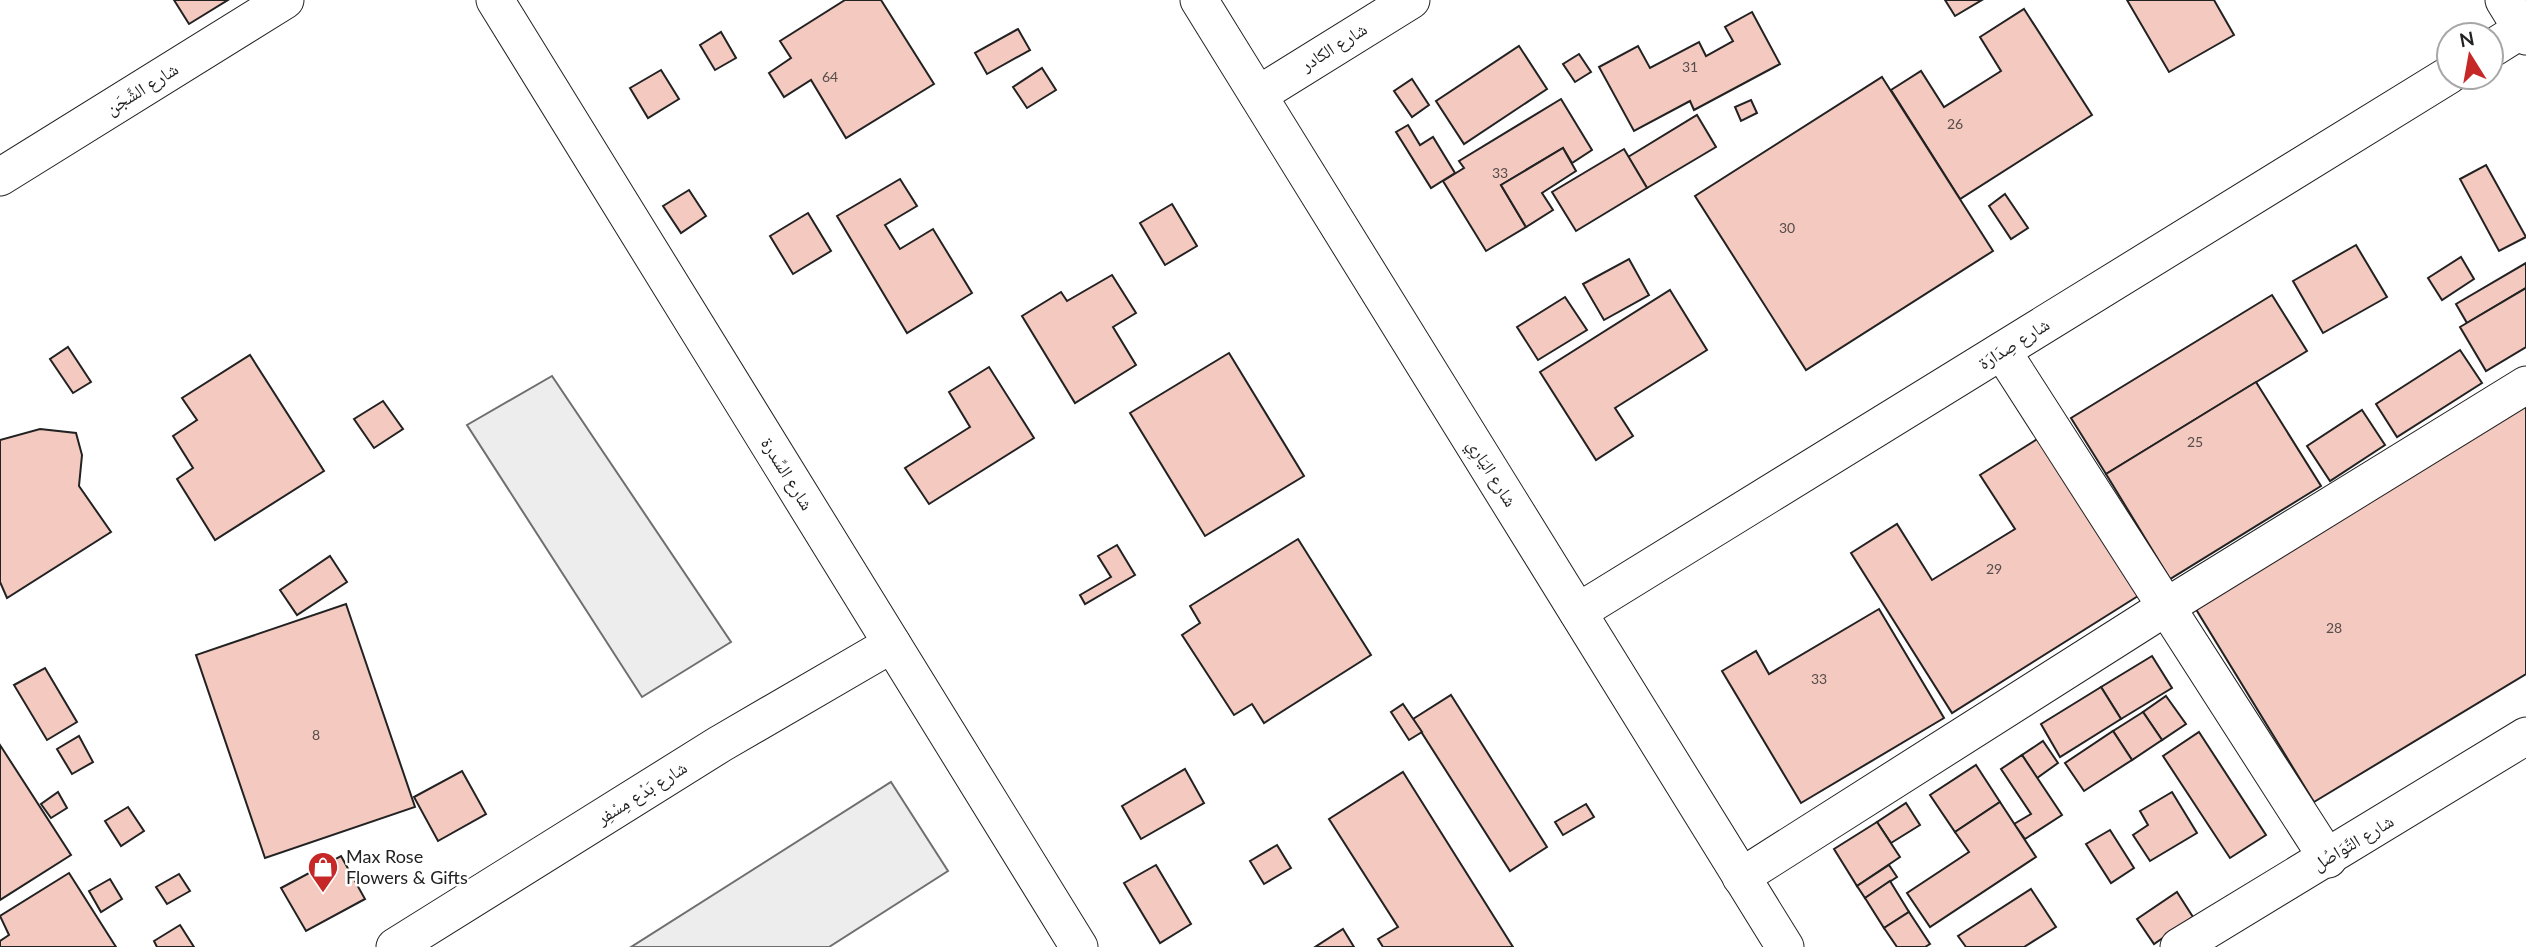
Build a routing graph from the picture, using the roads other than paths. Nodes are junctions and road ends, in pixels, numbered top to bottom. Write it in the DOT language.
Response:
graph roads {
  1 [pos="285,0"];
  2 [pos="495,0"];
  3 [pos="1199,0"];
  4 [pos="1411,0"];
  5 [pos="2520,23"];
  6 [pos="2505,36"];
  7 [pos="2435,84"];
  8 [pos="1258,95"];
  9 [pos="0,177"];
  10 [pos="2002,351"];
  11 [pos="2526,385"];
  12 [pos="2166,607"];
  13 [pos="1578,612"];
  14 [pos="892,644"];
  15 [pos="2526,736"];
  16 [pos="2328,859"];
  17 [pos="1741,877"];
  18 [pos="2192,944"];
  19 [pos="395,947"];
  20 [pos="1079,947"];
  21 [pos="1785,947"];
  1 -- 9 [label="street, شارع الشَّجَن"];
  2 -- 14 [label="street, شارع السِّدرة"];
  3 -- 8 [label="street, شارع اليَارِي"];
  4 -- 8 [label="street, شارع الكادر"];
  5 -- 6 [label="street"];
  7 -- 10 [label="street, شارع صِدَارَة"];
  8 -- 13 [label="street, شارع اليَارِي"];
  10 -- 12 [label="street"];
  10 -- 13 [label="street, شارع صِدَارَة"];
  11 -- 12 [label="street"];
  12 -- 16 [label="street"];
  12 -- 17 [label="street"];
  13 -- 17 [label="street, شارع اليَارِي"];
  14 -- 19 [label="street, شارع بَدْع مِسْفِر"];
  14 -- 20 [label="street, شارع السِّدرة"];
  15 -- 16 [label="street, شارع التَّوَاصُل"];
  16 -- 18 [label="street, شارع التَّوَاصُل"];
  17 -- 21 [label="street, شارع اليَارِي"];
}
